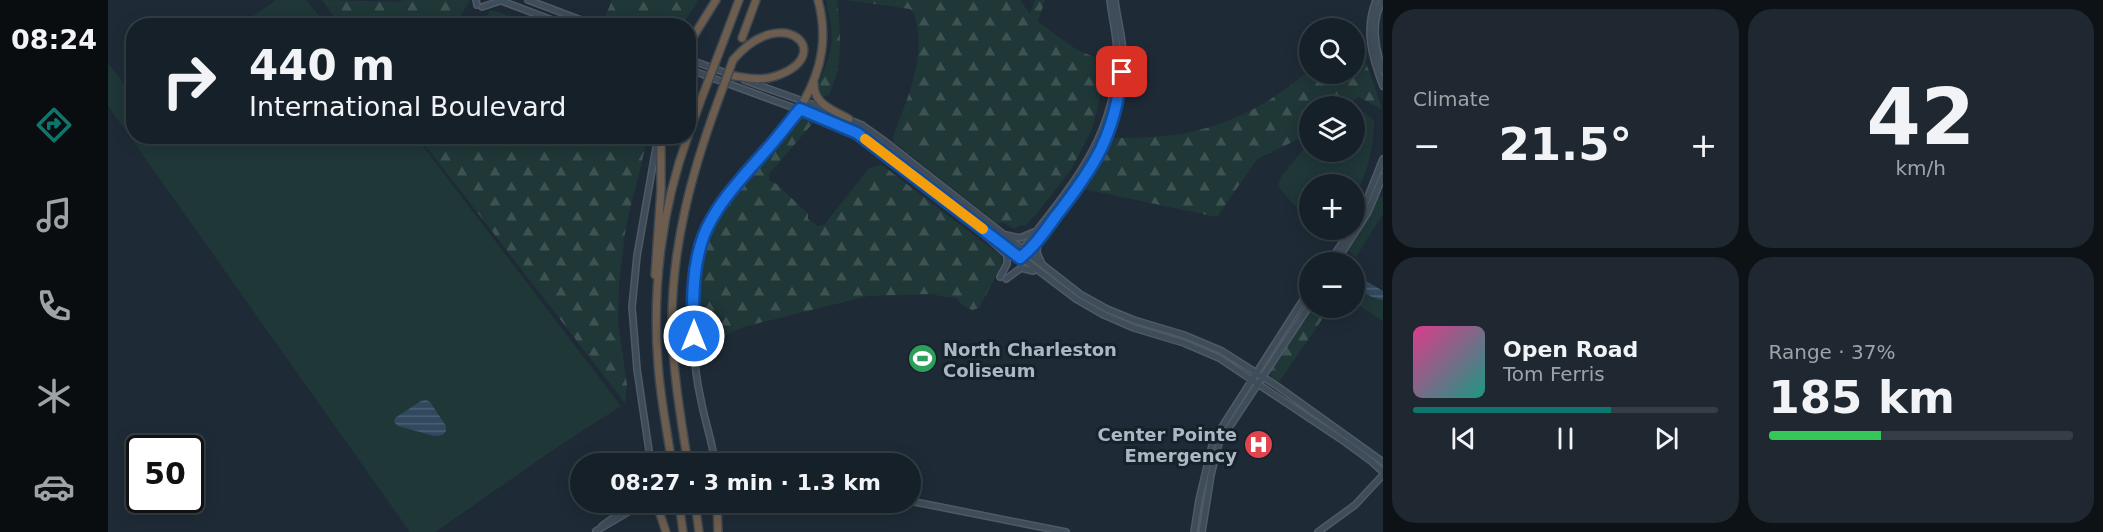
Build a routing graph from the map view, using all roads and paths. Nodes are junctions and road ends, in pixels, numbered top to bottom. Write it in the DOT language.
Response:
graph roads {
  1 [pos="528,0"];
  2 [pos="716,0"];
  3 [pos="739,0"];
  4 [pos="756,0"];
  5 [pos="818,0"];
  6 [pos="1110,0"];
  7 [pos="1115,0"];
  8 [pos="1376,0"];
  9 [pos="1383,0"];
  10 [pos="501,1"];
  11 [pos="478,4"];
  12 [pos="547,18"];
  13 [pos="576,18"];
  14 [pos="757,25"];
  15 [pos="803,31"];
  16 [pos="696,32"];
  17 [pos="733,60"];
  18 [pos="696,63"];
  19 [pos="1383,70"];
  20 [pos="696,72"];
  21 [pos="734,76"];
  22 [pos="814,83"];
  23 [pos="1383,86"];
  24 [pos="804,101"];
  25 [pos="800,109"];
  26 [pos="696,114"];
  27 [pos="849,119"];
  28 [pos="658,144"];
  29 [pos="660,144"];
  30 [pos="686,144"];
  31 [pos="1383,159"];
  32 [pos="1383,176"];
  33 [pos="1365,205"];
  34 [pos="980,227"];
  35 [pos="1037,230"];
  36 [pos="1002,234"];
  37 [pos="1038,240"];
  38 [pos="1024,251"];
  39 [pos="1342,252"];
  40 [pos="1019,257"];
  41 [pos="1043,267"];
  42 [pos="1041,274"];
  43 [pos="1299,306"];
  44 [pos="1302,318"];
  45 [pos="657,349"];
  46 [pos="1256,372"];
  47 [pos="1263,377"];
  48 [pos="1252,379"];
  49 [pos="1259,383"];
  50 [pos="649,453"];
  51 [pos="670,453"];
  52 [pos="687,453"];
  53 [pos="713,453"];
  54 [pos="1383,462"];
  55 [pos="1383,474"];
  56 [pos="921,503"];
  57 [pos="618,513"];
  58 [pos="627,513"];
  59 [pos="660,513"];
  60 [pos="680,513"];
  61 [pos="696,513"];
  62 [pos="717,513"];
  63 [pos="595,532"];
  64 [pos="666,532"];
  65 [pos="683,532"];
  66 [pos="699,532"];
  67 [pos="718,532"];
  68 [pos="1066,532"];
  69 [pos="1194,532"];
  70 [pos="1202,532"];
  71 [pos="1318,532"];
  1 -- 13 [label="main road"];
  2 -- 16 [label="highway"];
  3 -- 26 [label="highway, bridge"];
  4 -- 17 [label="highway"];
  5 -- 22 [label="highway"];
  6 -- 35 [label="main road"];
  7 -- 37 [label="main road"];
  8 -- 23 [label="main road"];
  9 -- 19 [label="main road"];
  10 -- 11 [label="main road"];
  10 -- 12 [label="main road"];
  14 -- 17 [label="highway"];
  15 -- 21 [label="highway"];
  17 -- 52 [label="highway, bridge"];
  18 -- 21 [label="main road"];
  20 -- 25 [label="main road"];
  21 -- 24 [label="main road"];
  22 -- 24 [label="highway"];
  22 -- 27 [label="highway"];
  24 -- 25 [label="main road"];
  24 -- 27 [label="main road"];
  25 -- 34 [label="main road"];
  25 -- 53 [label="main road"];
  27 -- 36 [label="main road"];
  28 -- 50 [label="main road"];
  29 -- 45 [label="highway"];
  30 -- 45 [label="highway"];
  31 -- 33 [label="main road"];
  32 -- 39 [label="main road"];
  34 -- 40 [label="main road"];
  34 -- 42 [label="main road"];
  35 -- 36 [label="main road"];
  35 -- 38 [label="main road"];
  36 -- 38 [label="main road"];
  37 -- 38 [label="main road"];
  37 -- 41 [label="main road"];
  38 -- 40 [label="main road"];
  38 -- 41 [label="main road"];
  40 -- 42 [label="main road"];
  41 -- 46 [label="main road"];
  42 -- 48 [label="main road"];
  43 -- 46 [label="main road"];
  44 -- 47 [label="main road"];
  45 -- 51 [label="highway"];
  46 -- 47 [label="main road"];
  46 -- 48 [label="main road"];
  47 -- 49 [label="main road"];
  47 -- 54 [label="main road"];
  48 -- 49 [label="main road"];
  48 -- 69 [label="main road"];
  49 -- 55 [label="main road"];
  49 -- 70 [label="main road"];
  55 -- 71 [label="main road"];
  56 -- 68 [label="main road"];
  57 -- 63 [label="main road"];
  58 -- 63 [label="main road"];
  59 -- 64 [label="highway"];
  60 -- 65 [label="highway"];
  61 -- 66 [label="highway"];
  62 -- 67 [label="highway"];
}
